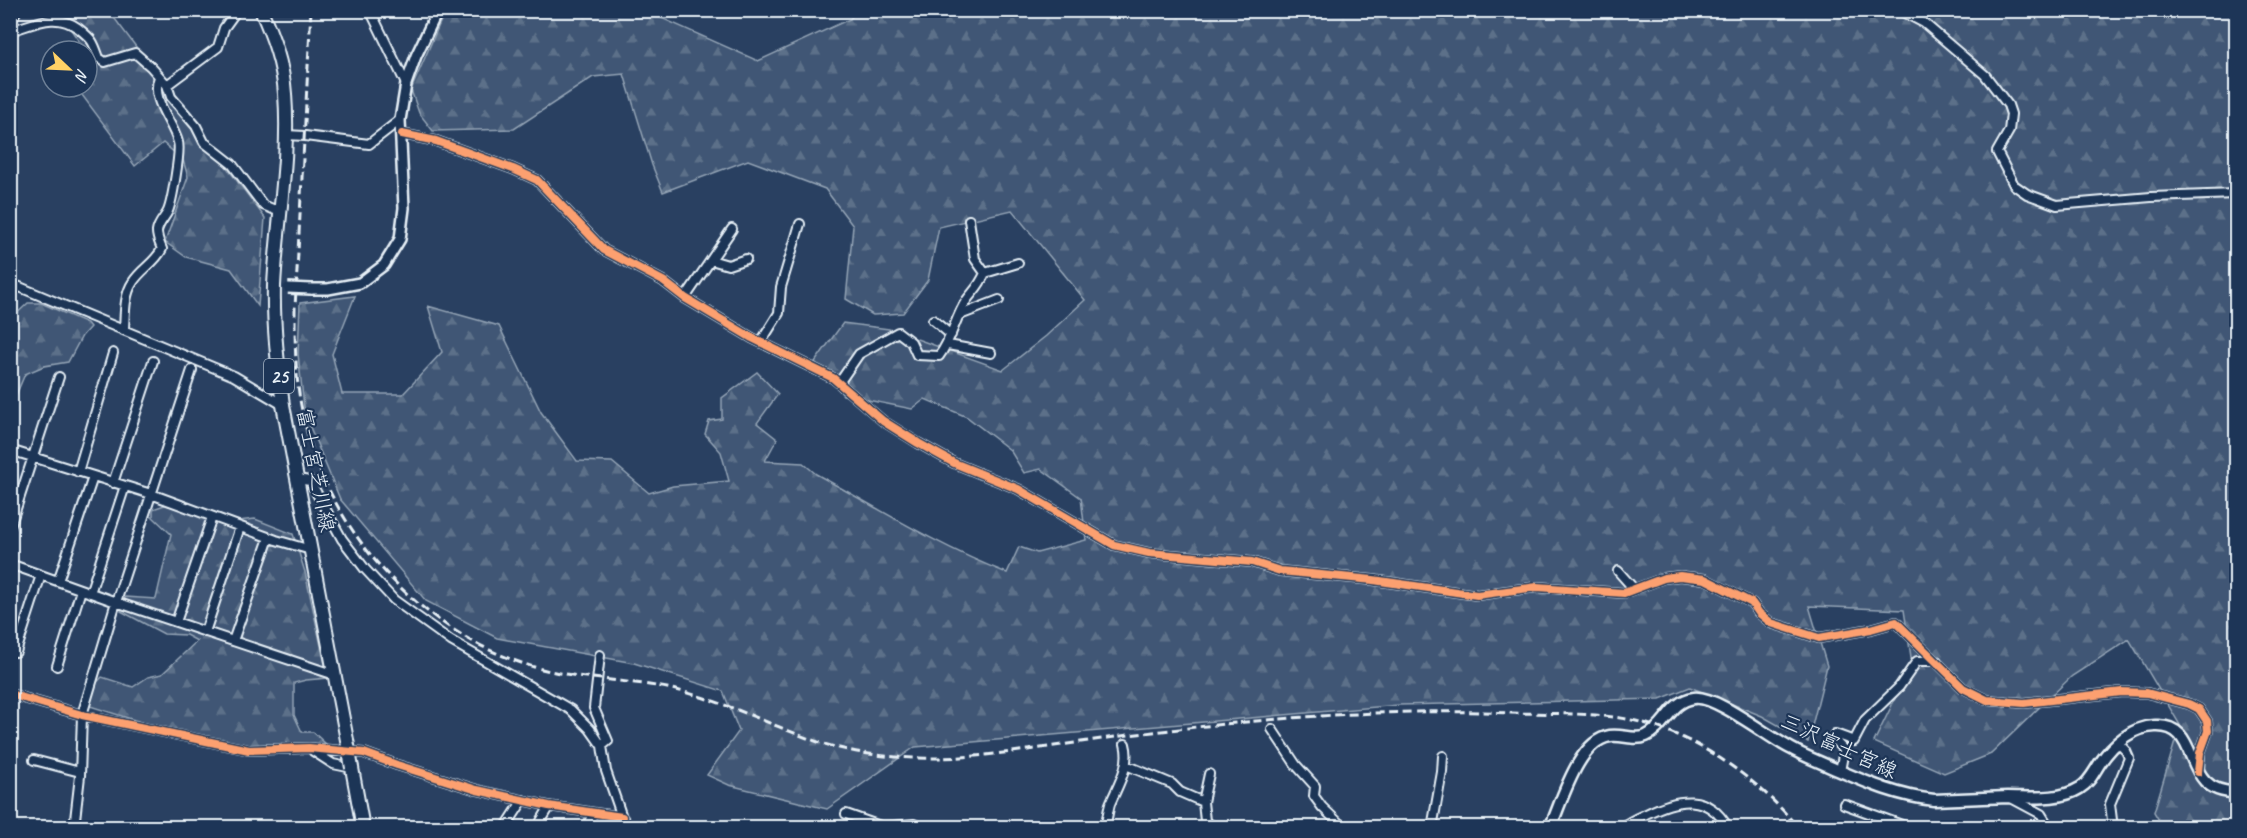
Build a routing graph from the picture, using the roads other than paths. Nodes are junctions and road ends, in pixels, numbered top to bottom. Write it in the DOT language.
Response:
graph roads {
  1 [pos="17,10"];
  2 [pos="237,10"];
  3 [pos="261,10"];
  4 [pos="370,10"];
  5 [pos="438,10"];
  6 [pos="1899,10"];
  7 [pos="10,22"];
  8 [pos="10,31"];
  9 [pos="159,77"];
  10 [pos="406,84"];
  11 [pos="167,85"];
  12 [pos="400,120"];
  13 [pos="402,134"];
  14 [pos="286,135"];
  15 [pos="2236,194"];
  16 [pos="280,212"];
  17 [pos="969,220"];
  18 [pos="800,224"];
  19 [pos="732,229"];
  20 [pos="746,259"];
  21 [pos="711,260"];
  22 [pos="1018,263"];
  23 [pos="984,273"];
  24 [pos="10,283"];
  25 [pos="274,287"];
  26 [pos="685,298"];
  27 [pos="999,300"];
  28 [pos="960,315"];
  29 [pos="933,320"];
  30 [pos="124,329"];
  31 [pos="951,335"];
  32 [pos="760,342"];
  33 [pos="948,345"];
  34 [pos="113,353"];
  35 [pos="991,353"];
  36 [pos="153,361"];
  37 [pos="192,370"];
  38 [pos="59,376"];
  39 [pos="839,383"];
  40 [pos="283,405"];
  41 [pos="10,450"];
  42 [pos="34,458"];
  43 [pos="78,472"];
  44 [pos="93,477"];
  45 [pos="297,479"];
  46 [pos="113,483"];
  47 [pos="125,486"];
  48 [pos="151,494"];
  49 [pos="212,517"];
  50 [pos="10,527"];
  51 [pos="240,527"];
  52 [pos="268,538"];
  53 [pos="311,550"];
  54 [pos="10,564"];
  55 [pos="1618,571"];
  56 [pos="41,575"];
  57 [pos="58,581"];
  58 [pos="1634,589"];
  59 [pos="81,590"];
  60 [pos="90,593"];
  61 [pos="116,602"];
  62 [pos="176,622"];
  63 [pos="205,632"];
  64 [pos="233,641"];
  65 [pos="15,652"];
  66 [pos="600,655"];
  67 [pos="1937,661"];
  68 [pos="57,666"];
  69 [pos="335,675"];
  70 [pos="10,694"];
  71 [pos="82,715"];
  72 [pos="1272,729"];
  73 [pos="2118,743"];
  74 [pos="1125,744"];
  75 [pos="602,746"];
  76 [pos="309,748"];
  77 [pos="1443,756"];
  78 [pos="34,760"];
  79 [pos="1126,765"];
  80 [pos="352,768"];
  81 [pos="1840,771"];
  82 [pos="80,772"];
  83 [pos="2199,772"];
  84 [pos="1209,774"];
  85 [pos="2236,792"];
  86 [pos="2010,797"];
  87 [pos="523,800"];
  88 [pos="1203,802"];
  89 [pos="1844,804"];
  90 [pos="550,806"];
  91 [pos="594,813"];
  92 [pos="846,814"];
  93 [pos="622,817"];
  94 [pos="541,821"];
  95 [pos="74,828"];
  96 [pos="363,828"];
  97 [pos="505,828"];
  98 [pos="586,828"];
  99 [pos="630,828"];
  100 [pos="922,828"];
  101 [pos="1105,828"];
  102 [pos="1216,828"];
  103 [pos="1344,828"];
  104 [pos="1432,828"];
  105 [pos="1550,828"];
  106 [pos="1621,828"];
  107 [pos="1728,828"];
  108 [pos="1910,828"];
  109 [pos="2043,828"];
  110 [pos="2113,828"];
  1 -- 7 [label="street"];
  2 -- 11 [label="street"];
  3 -- 14 [label="main road, 富士宮芝川線 / 25"];
  4 -- 10 [label="street"];
  5 -- 10 [label="street"];
  6 -- 15 [label="street"];
  8 -- 9 [label="street"];
  9 -- 11 [label="street"];
  9 -- 30 [label="street"];
  10 -- 12 [label="street"];
  11 -- 16 [label="street"];
  12 -- 13 [label="street"];
  12 -- 14 [label="street"];
  13 -- 25 [label="street, bridge"];
  13 -- 26 [label="street"];
  14 -- 16 [label="main road, 富士宮芝川線 / 25"];
  16 -- 25 [label="main road, 富士宮芝川線 / 25"];
  17 -- 23 [label="street"];
  18 -- 32 [label="street"];
  19 -- 21 [label="street"];
  20 -- 21 [label="street"];
  21 -- 26 [label="street"];
  22 -- 23 [label="street"];
  23 -- 28 [label="street"];
  24 -- 30 [label="street"];
  25 -- 40 [label="main road, 富士宮芝川線 / 25"];
  26 -- 32 [label="street"];
  27 -- 28 [label="street"];
  28 -- 31 [label="street"];
  29 -- 31 [label="street"];
  30 -- 40 [label="street"];
  31 -- 33 [label="street"];
  32 -- 39 [label="street"];
  33 -- 35 [label="street"];
  33 -- 39 [label="street"];
  34 -- 43 [label="street"];
  36 -- 46 [label="street"];
  37 -- 48 [label="street"];
  38 -- 42 [label="street"];
  39 -- 58 [label="street"];
  40 -- 45 [label="main road, 富士宮芝川線 / 25"];
  41 -- 42 [label="street"];
  42 -- 43 [label="street"];
  42 -- 50 [label="street"];
  43 -- 44 [label="street"];
  44 -- 46 [label="street"];
  44 -- 57 [label="street"];
  45 -- 53 [label="main road, 富士宮芝川線 / 25"];
  45 -- 75 [label="street"];
  46 -- 47 [label="street"];
  47 -- 48 [label="street"];
  47 -- 60 [label="street"];
  48 -- 49 [label="street"];
  48 -- 61 [label="street"];
  49 -- 51 [label="street"];
  49 -- 62 [label="street"];
  51 -- 52 [label="street"];
  51 -- 63 [label="street"];
  52 -- 53 [label="street"];
  52 -- 64 [label="street"];
  53 -- 69 [label="main road, 富士宮芝川線 / 25"];
  54 -- 56 [label="street"];
  55 -- 58 [label="street"];
  56 -- 57 [label="street"];
  56 -- 65 [label="street"];
  57 -- 59 [label="street"];
  58 -- 67 [label="street"];
  59 -- 60 [label="street"];
  59 -- 68 [label="street"];
  60 -- 61 [label="street"];
  61 -- 62 [label="street"];
  61 -- 71 [label="street"];
  62 -- 63 [label="street"];
  63 -- 64 [label="street"];
  64 -- 69 [label="street"];
  66 -- 75 [label="street"];
  67 -- 81 [label="street"];
  67 -- 83 [label="street"];
  69 -- 80 [label="main road, 富士宮芝川線 / 25, bridge"];
  70 -- 71 [label="street"];
  71 -- 76 [label="street"];
  71 -- 82 [label="street"];
  72 -- 103 [label="street"];
  73 -- 83 [label="main road, 三沢富士宮線"];
  73 -- 86 [label="main road, 三沢富士宮線"];
  73 -- 110 [label="street"];
  74 -- 79 [label="street"];
  75 -- 93 [label="street"];
  76 -- 80 [label="street"];
  76 -- 87 [label="street"];
  77 -- 104 [label="street"];
  78 -- 82 [label="street"];
  79 -- 88 [label="street"];
  79 -- 101 [label="street"];
  80 -- 96 [label="main road, 富士宮芝川線 / 25"];
  81 -- 86 [label="main road, 三沢富士宮線"];
  81 -- 105 [label="main road, 三沢富士宮線"];
  82 -- 95 [label="street"];
  83 -- 85 [label="main road, 三沢富士宮線"];
  84 -- 88 [label="street"];
  86 -- 109 [label="street"];
  87 -- 90 [label="street"];
  87 -- 97 [label="street"];
  88 -- 102 [label="street"];
  89 -- 108 [label="street"];
  90 -- 91 [label="street"];
  90 -- 94 [label="street"];
  91 -- 93 [label="street"];
  91 -- 98 [label="street"];
  92 -- 100 [label="street"];
  93 -- 99 [label="street"];
  106 -- 107 [label="street"];
}
